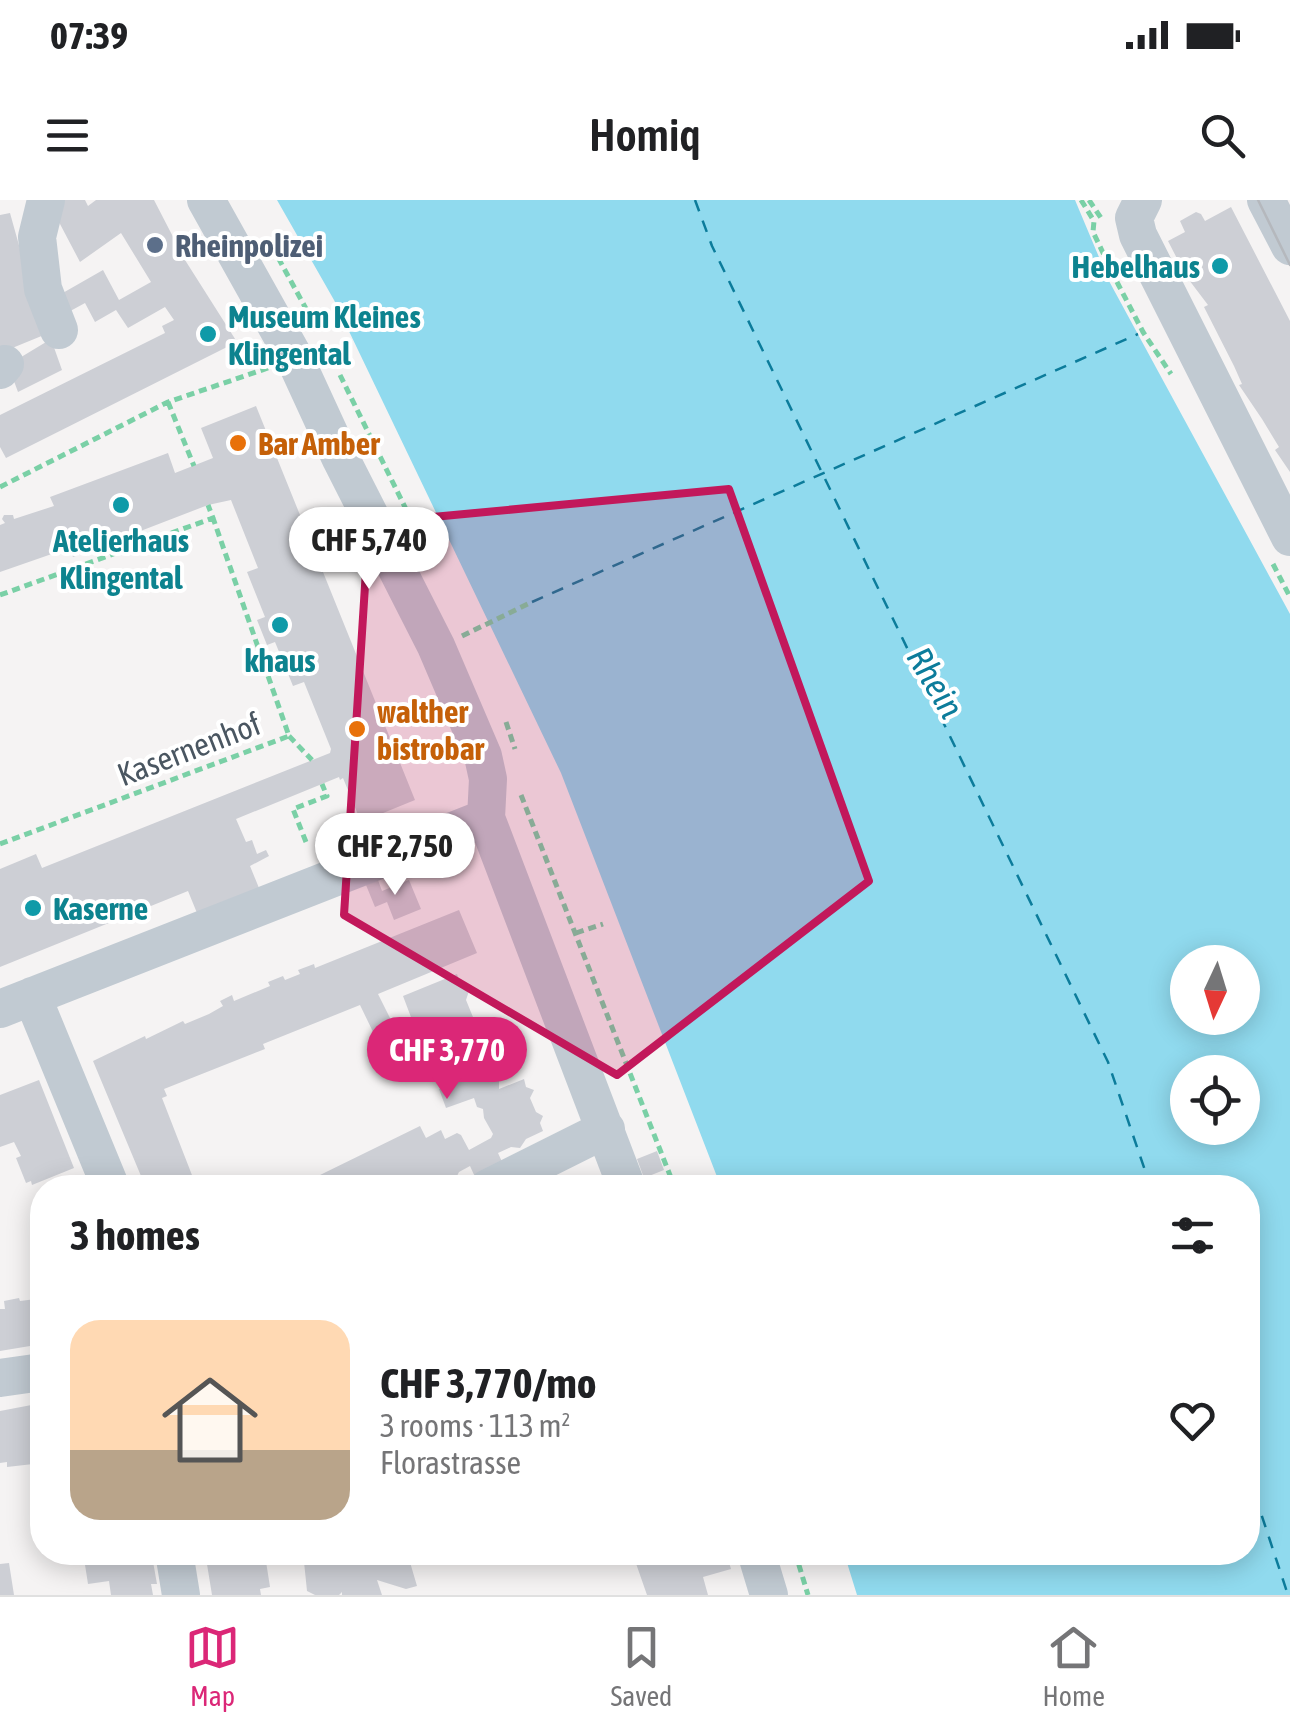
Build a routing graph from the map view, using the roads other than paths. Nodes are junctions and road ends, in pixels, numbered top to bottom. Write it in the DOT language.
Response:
graph roads {
  1 [pos="46,200"];
  2 [pos="206,200"];
  3 [pos="1143,200"];
  4 [pos="1266,200"];
  5 [pos="1290,246"];
  6 [pos="59,330"];
  7 [pos="1290,536"];
  8 [pos="486,818"];
  9 [pos="16,1002"];
  10 [pos="606,1129"];
  11 [pos="105,1175"];
  12 [pos="514,1175"];
  13 [pos="623,1175"];
  14 [pos="30,1374"];
  15 [pos="0,1378"];
  16 [pos="176,1565"];
  17 [pos="760,1565"];
  18 [pos="181,1595"];
  19 [pos="769,1595"];
  1 -- 6 [label="street"];
  2 -- 8 [label="street"];
  3 -- 7 [label="street"];
  4 -- 5 [label="street"];
  8 -- 9 [label="street"];
  8 -- 10 [label="street"];
  9 -- 11 [label="street"];
  10 -- 12 [label="street"];
  10 -- 13 [label="street"];
  14 -- 15 [label="street"];
  16 -- 18 [label="street"];
  17 -- 19 [label="street"];
}
